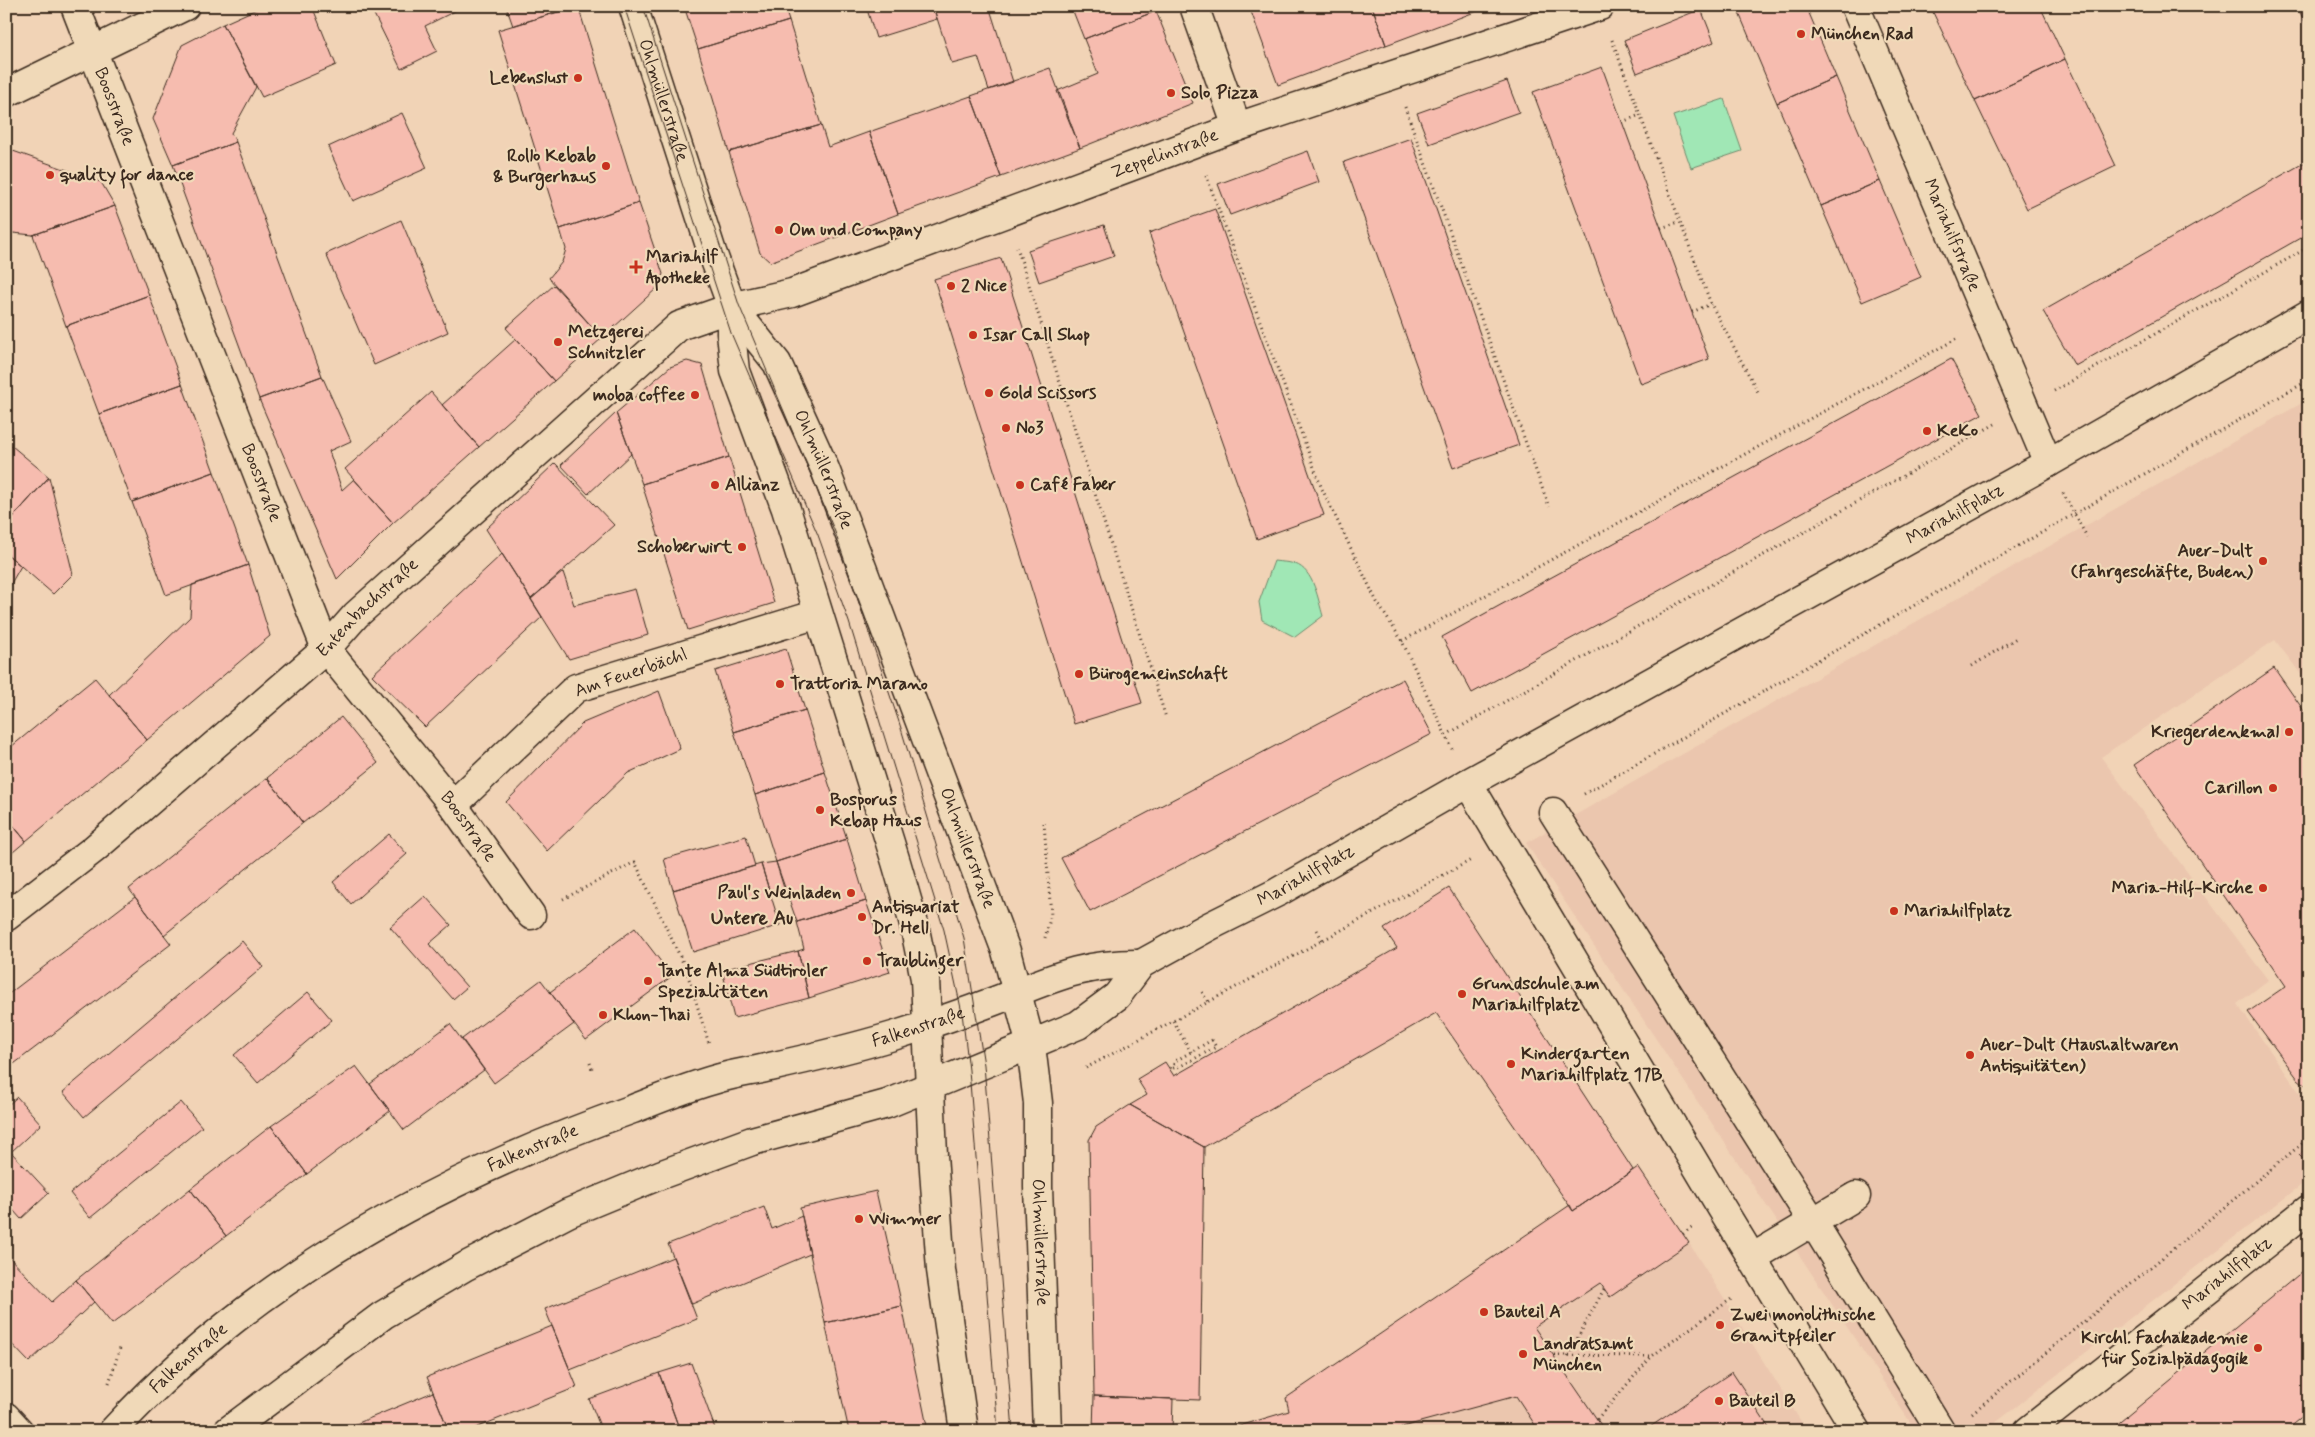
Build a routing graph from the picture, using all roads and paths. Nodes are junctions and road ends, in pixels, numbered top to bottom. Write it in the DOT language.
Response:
graph roads {
  1 [pos="75,6"];
  2 [pos="185,6"];
  3 [pos="633,6"];
  4 [pos="1194,6"];
  5 [pos="1600,6"];
  6 [pos="1855,6"];
  7 [pos="1610,34"];
  8 [pos="92,53"];
  9 [pos="1394,76"];
  10 [pos="6,93"];
  11 [pos="1640,115"];
  12 [pos="1622,122"];
  13 [pos="1237,127"];
  14 [pos="1194,144"];
  15 [pos="1006,213"];
  16 [pos="1679,222"];
  17 [pos="1661,228"];
  18 [pos="2309,247"];
  19 [pos="1711,304"];
  20 [pos="732,307"];
  21 [pos="1692,312"];
  22 [pos="2309,314"];
  23 [pos="1987,322"];
  24 [pos="2309,380"];
  25 [pos="1759,394"];
  26 [pos="2024,408"];
  27 [pos="2048,463"];
  28 [pos="1549,507"];
  29 [pos="2074,514"];
  30 [pos="2087,537"];
  31 [pos="818,614"];
  32 [pos="2018,637"];
  33 [pos="1402,641"];
  34 [pos="326,649"];
  35 [pos="1972,666"];
  36 [pos="1166,718"];
  37 [pos="1446,735"];
  38 [pos="1468,783"];
  39 [pos="452,805"];
  40 [pos="1553,812"];
  41 [pos="1044,823"];
  42 [pos="1503,843"];
  43 [pos="531,914"];
  44 [pos="6,917"];
  45 [pos="1317,930"];
  46 [pos="1045,938"];
  47 [pos="1323,940"];
  48 [pos="1141,964"];
  49 [pos="1017,992"];
  50 [pos="1202,992"];
  51 [pos="1208,1002"];
  52 [pos="1173,1021"];
  53 [pos="928,1024"];
  54 [pos="1031,1046"];
  55 [pos="1191,1052"];
  56 [pos="590,1063"];
  57 [pos="1086,1068"];
  58 [pos="593,1072"];
  59 [pos="719,1078"];
  60 [pos="931,1086"];
  61 [pos="2309,1138"];
  62 [pos="1856,1196"];
  63 [pos="2309,1209"];
  64 [pos="1813,1222"];
  65 [pos="1757,1267"];
  66 [pos="1604,1290"];
  67 [pos="1554,1355"];
  68 [pos="1567,1356"];
  69 [pos="1652,1356"];
  70 [pos="6,1417"];
  71 [pos="1966,1418"];
  72 [pos="1597,1419"];
  73 [pos="19,1431"];
  74 [pos="113,1431"];
  75 [pos="228,1431"];
  76 [pos="964,1431"];
  77 [pos="1047,1431"];
  78 [pos="1857,1431"];
  79 [pos="1941,1431"];
  80 [pos="2028,1431"];
  1 -- 8 [label="street, Boosstraße"];
  2 -- 8 [label="street"];
  3 -- 20 [label="street, Ohlmüllerstraße"];
  4 -- 13 [label="street"];
  5 -- 9 [label="street, Zeppelinstraße"];
  6 -- 23 [label="street, Mariahilfstraße"];
  7 -- 11 [label="path"];
  8 -- 10 [label="street"];
  8 -- 34 [label="street, Boosstraße"];
  9 -- 13 [label="street, Zeppelinstraße"];
  9 -- 28 [label="path"];
  11 -- 12 [label="path"];
  11 -- 16 [label="path"];
  13 -- 14 [label="street, Zeppelinstraße"];
  14 -- 15 [label="street, Zeppelinstraße"];
  14 -- 33 [label="path"];
  15 -- 20 [label="street, Zeppelinstraße"];
  15 -- 36 [label="path"];
  16 -- 17 [label="path"];
  16 -- 19 [label="path"];
  18 -- 26 [label="path"];
  19 -- 21 [label="path"];
  19 -- 25 [label="path"];
  20 -- 31 [label="street, Ohlmüllerstraße"];
  20 -- 34 [label="street, Entenbachstraße"];
  20 -- 49 [label="street, Ohlmüllerstraße"];
  22 -- 27 [label="street, Mariahilfplatz"];
  23 -- 26 [label="street, Mariahilfstraße"];
  23 -- 33 [label="path"];
  24 -- 29 [label="path"];
  26 -- 27 [label="street, Mariahilfstraße"];
  26 -- 37 [label="path"];
  27 -- 29 [label="path"];
  27 -- 38 [label="street, Mariahilfplatz"];
  29 -- 30 [label="path"];
  29 -- 40 [label="path"];
  31 -- 39 [label="street, Am Feuerbächl"];
  31 -- 53 [label="street, Ohlmüllerstraße"];
  32 -- 35 [label="path"];
  33 -- 37 [label="path"];
  34 -- 39 [label="street, Boosstraße"];
  34 -- 44 [label="street, Entenbachstraße"];
  37 -- 38 [label="path"];
  38 -- 42 [label="street"];
  38 -- 48 [label="street, Mariahilfplatz"];
  39 -- 43 [label="street, Boosstraße"];
  40 -- 64 [label="street"];
  41 -- 46 [label="path"];
  42 -- 47 [label="path"];
  42 -- 65 [label="street"];
  43 -- 59 [label="path"];
  45 -- 47 [label="path"];
  47 -- 51 [label="path"];
  48 -- 49 [label="street, Mariahilfplatz"];
  48 -- 54 [label="street, Mariahilfplatz"];
  49 -- 53 [label="street, Falkenstraße"];
  49 -- 54 [label="street, Ohlmüllerstraße"];
  50 -- 51 [label="path"];
  51 -- 52 [label="path"];
  52 -- 55 [label="path"];
  52 -- 57 [label="path"];
  53 -- 59 [label="street, Falkenstraße"];
  53 -- 60 [label="street, Ohlmüllerstraße"];
  54 -- 60 [label="street, Mariahilfplatz"];
  54 -- 77 [label="street, Ohlmüllerstraße"];
  55 -- 55 [label="path"];
  56 -- 58 [label="path"];
  59 -- 74 [label="street, Falkenstraße"];
  60 -- 75 [label="street"];
  60 -- 76 [label="street, Ohlmüllerstraße"];
  61 -- 71 [label="path"];
  62 -- 64 [label="street"];
  63 -- 80 [label="street, Mariahilfplatz"];
  64 -- 65 [label="street"];
  64 -- 79 [label="street"];
  65 -- 69 [label="path"];
  65 -- 78 [label="street"];
  66 -- 68 [label="path"];
  67 -- 68 [label="path"];
  68 -- 69 [label="path"];
  69 -- 72 [label="path"];
  70 -- 73 [label="street"];
}
